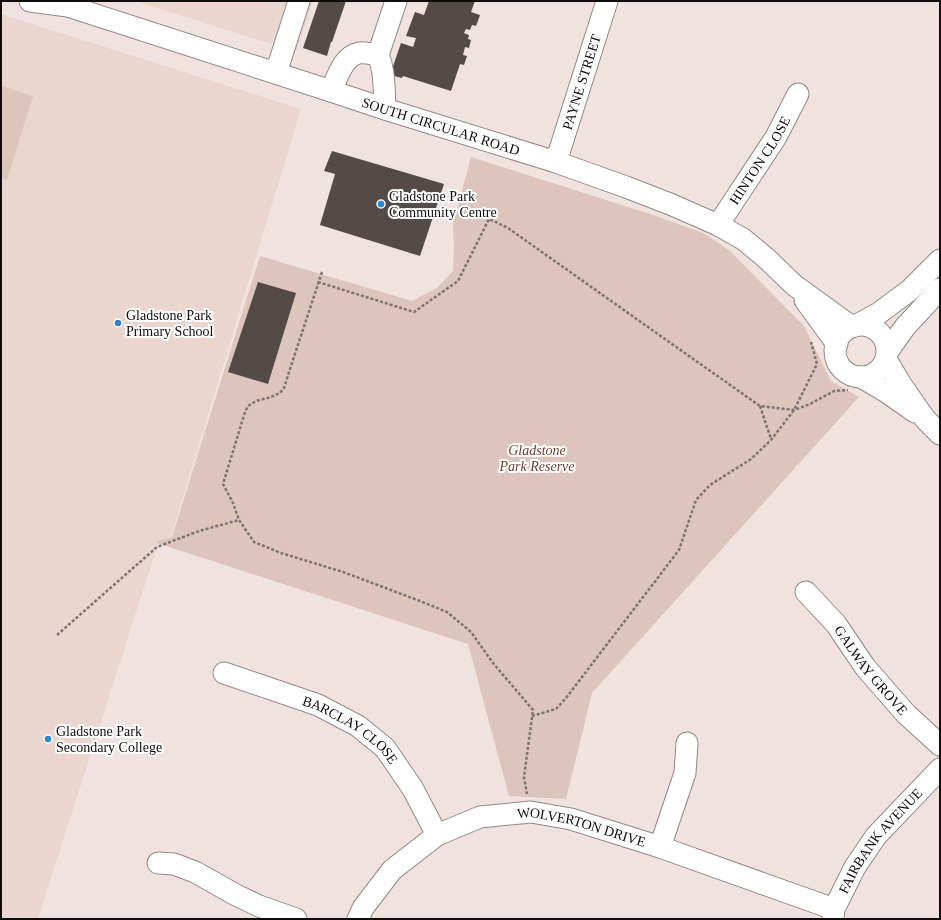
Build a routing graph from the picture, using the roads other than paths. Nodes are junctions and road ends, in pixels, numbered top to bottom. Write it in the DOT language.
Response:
graph roads {
  1 [pos="30,1"];
  2 [pos="299,1"];
  3 [pos="396,1"];
  4 [pos="606,1"];
  5 [pos="63,3"];
  6 [pos="378,55"];
  7 [pos="276,73"];
  8 [pos="331,90"];
  9 [pos="798,94"];
  10 [pos="385,109"];
  11 [pos="556,162"];
  12 [pos="718,225"];
  13 [pos="940,260"];
  14 [pos="794,285"];
  15 [pos="940,289"];
  16 [pos="853,326"];
  17 [pos="836,344"];
  18 [pos="887,355"];
  19 [pos="855,384"];
  20 [pos="925,419"];
  21 [pos="940,434"];
  22 [pos="806,592"];
  23 [pos="224,674"];
  24 [pos="687,743"];
  25 [pos="940,745"];
  26 [pos="940,769"];
  27 [pos="437,835"];
  28 [pos="660,847"];
  29 [pos="158,863"];
  30 [pos="834,914"];
  31 [pos="296,919"];
  32 [pos="358,919"];
  1 -- 5 [label="street, SOUTH CIRCULAR ROAD"];
  2 -- 7 [label="street"];
  3 -- 6 [label="street"];
  4 -- 11 [label="street, PAYNE STREET"];
  5 -- 7 [label="street, SOUTH CIRCULAR ROAD"];
  6 -- 8 [label="street"];
  6 -- 10 [label="street"];
  7 -- 8 [label="street, SOUTH CIRCULAR ROAD"];
  8 -- 10 [label="street, SOUTH CIRCULAR ROAD"];
  9 -- 12 [label="street, HINTON CLOSE"];
  10 -- 11 [label="street, SOUTH CIRCULAR ROAD"];
  11 -- 12 [label="street, SOUTH CIRCULAR ROAD"];
  12 -- 14 [label="street, SOUTH CIRCULAR ROAD"];
  13 -- 16 [label="street"];
  14 -- 16 [label="street, SOUTH CIRCULAR ROAD"];
  14 -- 17 [label="street, SOUTH CIRCULAR ROAD"];
  15 -- 18 [label="street"];
  16 -- 17 [label="street"];
  16 -- 18 [label="street"];
  17 -- 19 [label="street"];
  18 -- 19 [label="street"];
  18 -- 20 [label="street"];
  19 -- 20 [label="street"];
  20 -- 21 [label="street"];
  22 -- 25 [label="street, GALWAY GROVE"];
  23 -- 27 [label="street, BARCLAY CLOSE"];
  24 -- 28 [label="street"];
  26 -- 30 [label="street, FAIRBANK AVENUE"];
  27 -- 28 [label="street, WOLVERTON DRIVE"];
  27 -- 32 [label="street, WOLVERTON DRIVE"];
  28 -- 30 [label="street, WOLVERTON DRIVE"];
  29 -- 31 [label="street"];
}
